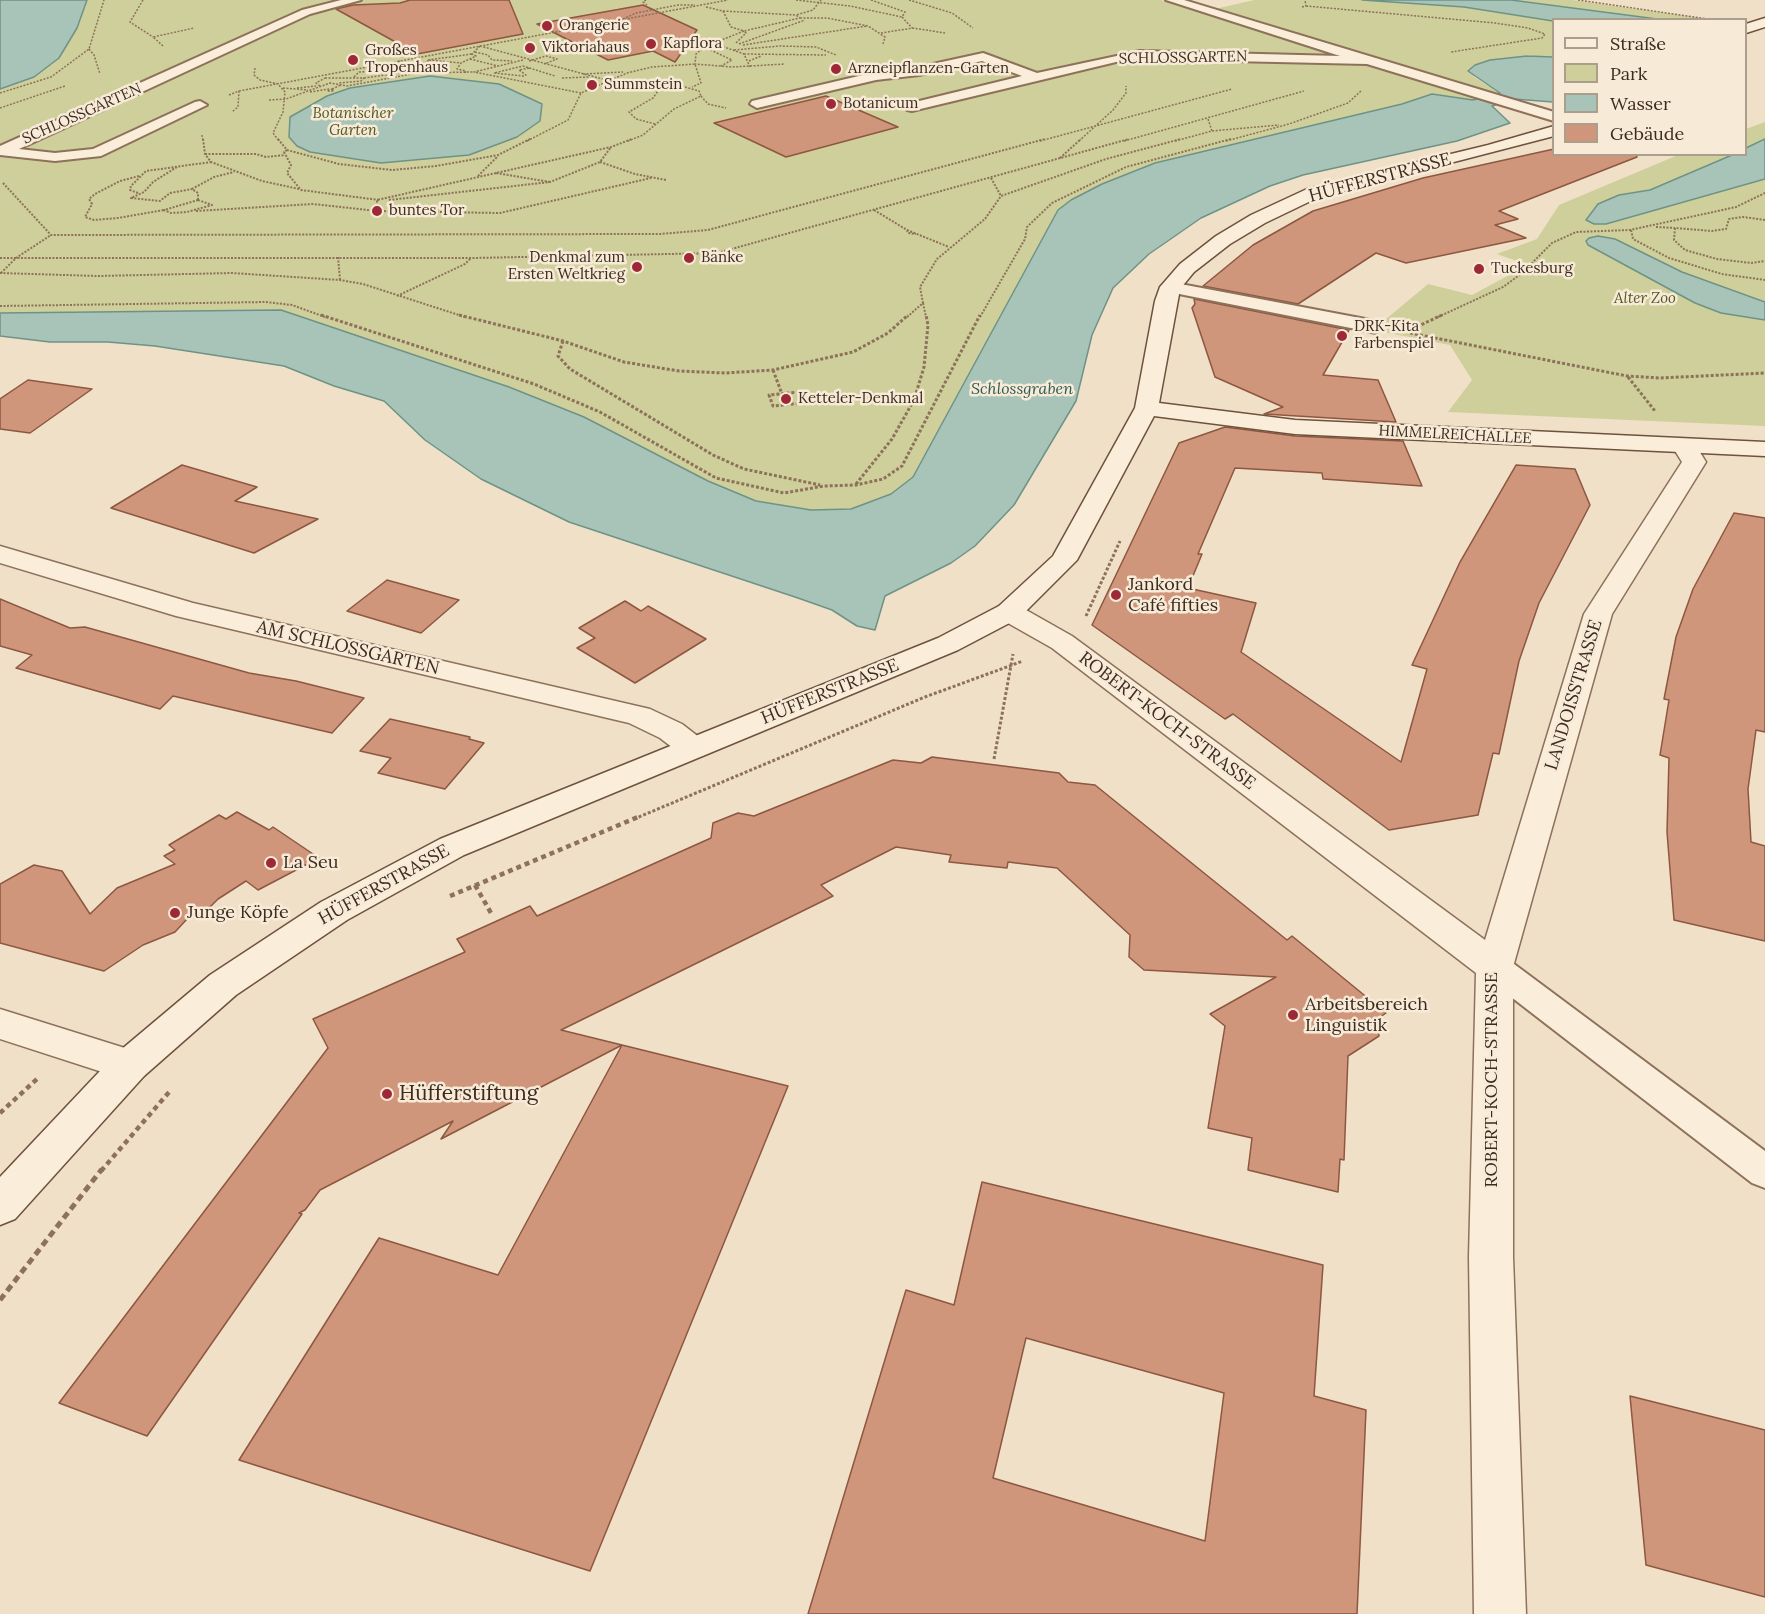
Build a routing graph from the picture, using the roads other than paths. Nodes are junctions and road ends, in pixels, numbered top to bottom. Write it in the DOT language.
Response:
graph roads {
  1 [pos="355,0"];
  2 [pos="1172,0"];
  3 [pos="1765,22"];
  4 [pos="1747,29"];
  5 [pos="1368,60"];
  6 [pos="1036,77"];
  7 [pos="757,104"];
  8 [pos="200,105"];
  9 [pos="912,107"];
  10 [pos="1552,116"];
  11 [pos="1552,131"];
  12 [pos="1170,287"];
  13 [pos="1376,327"];
  14 [pos="1147,408"];
  15 [pos="1684,446"];
  16 [pos="1765,449"];
  17 [pos="0,554"];
  18 [pos="1010,612"];
  19 [pos="693,748"];
  20 [pos="1495,967"];
  21 [pos="0,1024"];
  22 [pos="130,1065"];
  23 [pos="1765,1172"];
  24 [pos="0,1206"];
  25 [pos="1500,1614"];
  1 -- 8 [label="lane, SCHLOSSGARTEN"];
  2 -- 5 [label="lane, SCHLOSSGARTEN"];
  3 -- 4 [label="street"];
  5 -- 6 [label="lane, SCHLOSSGARTEN"];
  5 -- 10 [label="lane, SCHLOSSGARTEN"];
  6 -- 7 [label="lane"];
  6 -- 9 [label="lane, SCHLOSSGARTEN"];
  11 -- 12 [label="street, HÜFFERSTRASSE"];
  12 -- 13 [label="lane"];
  12 -- 14 [label="street, HÜFFERSTRASSE"];
  14 -- 15 [label="street, HIMMELREICHALLEE"];
  14 -- 18 [label="street, HÜFFERSTRASSE"];
  15 -- 16 [label="street, HIMMELREICHALLEE"];
  15 -- 20 [label="street, LANDOISSTRASSE"];
  17 -- 19 [label="street, AM SCHLOSSGARTEN"];
  18 -- 19 [label="street, HÜFFERSTRASSE"];
  18 -- 20 [label="street, ROBERT-KOCH-STRASSE"];
  19 -- 22 [label="street, HÜFFERSTRASSE"];
  20 -- 23 [label="lane"];
  20 -- 25 [label="street, ROBERT-KOCH-STRASSE"];
  21 -- 22 [label="street"];
  22 -- 24 [label="street, HÜFFERSTRASSE"];
}
